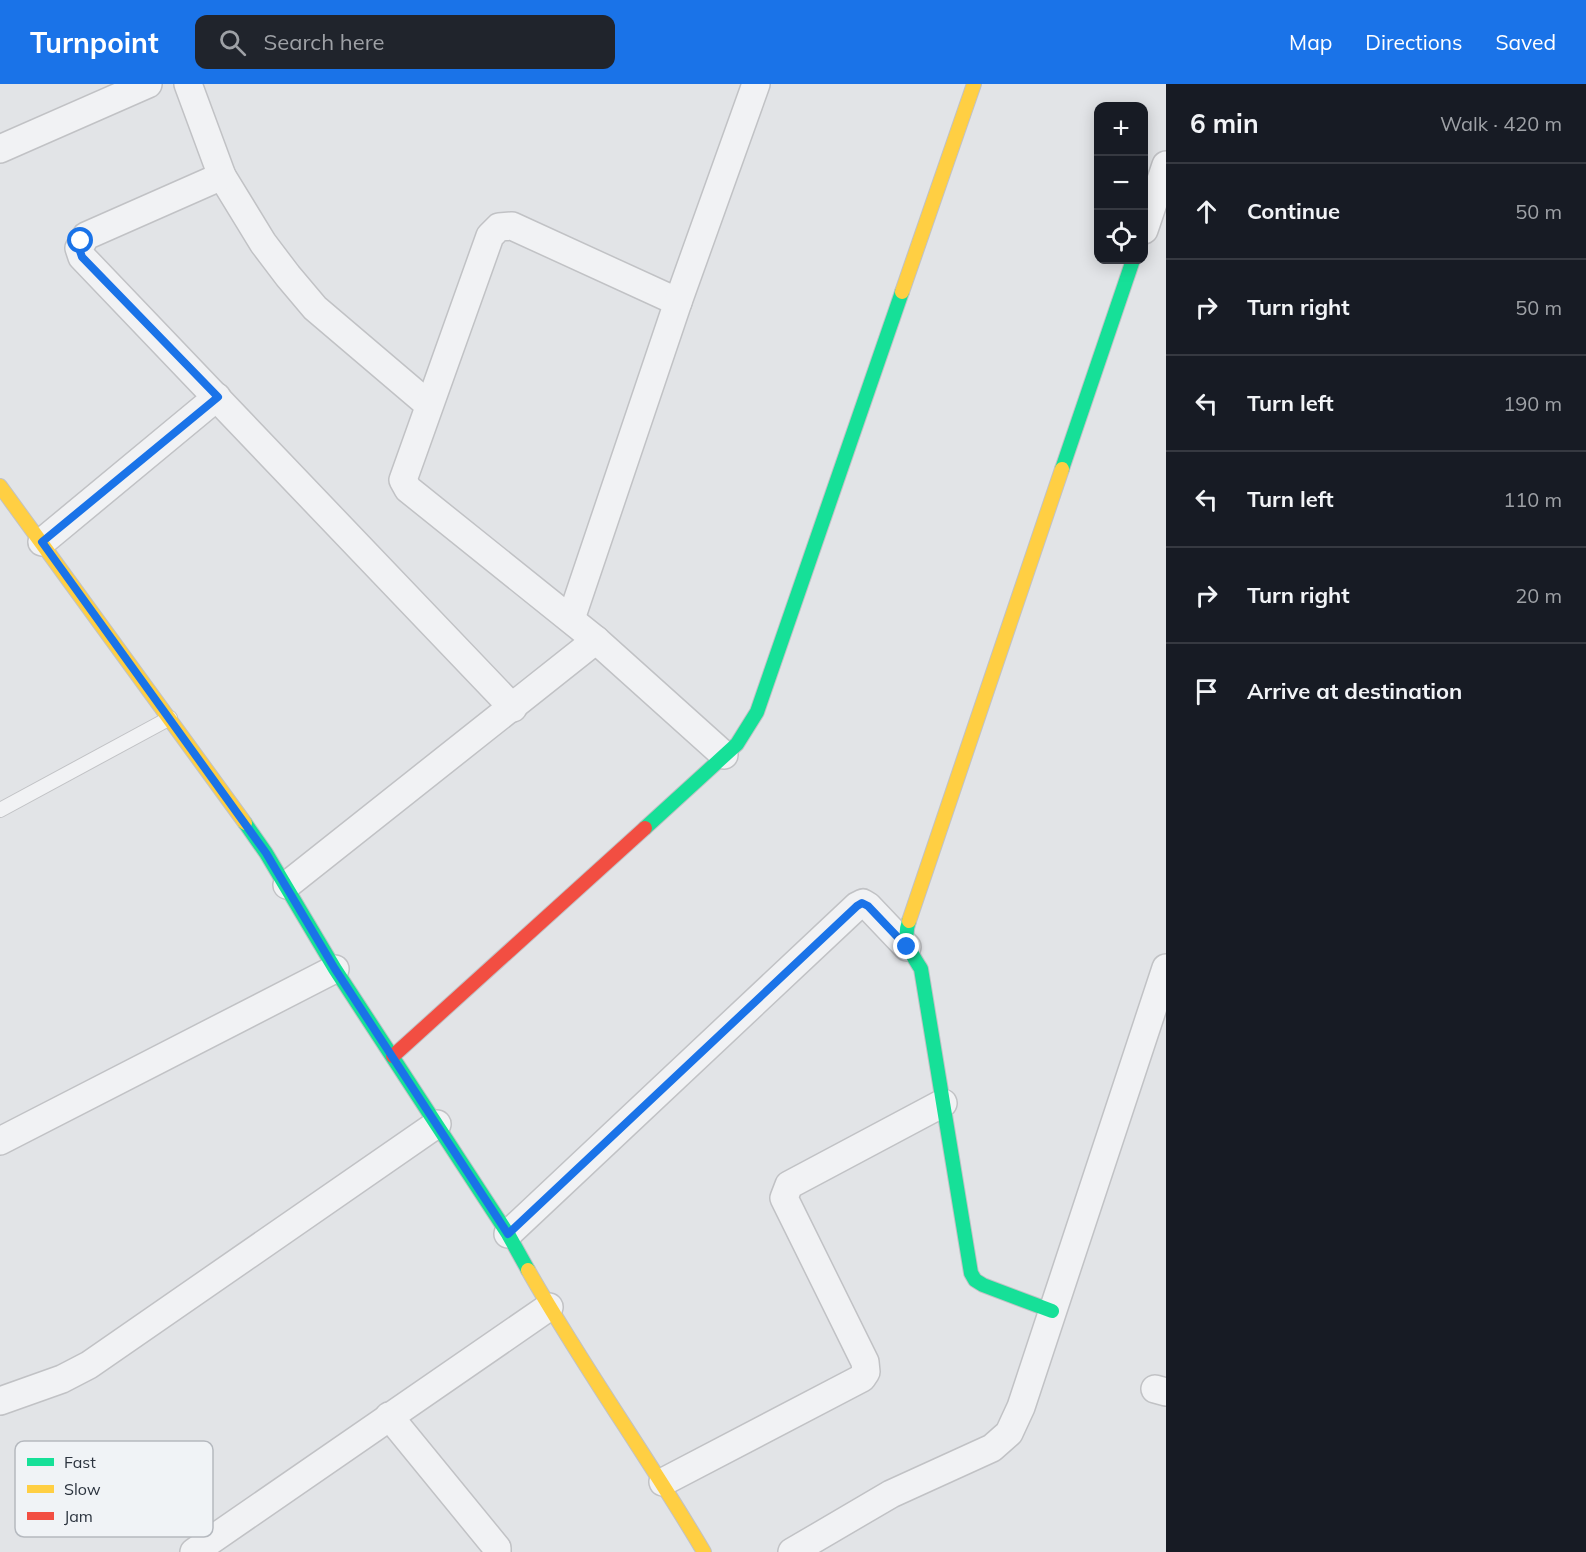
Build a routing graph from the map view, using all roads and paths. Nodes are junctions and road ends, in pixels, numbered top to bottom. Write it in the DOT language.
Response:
graph roads {
  1 [pos="148,84"];
  2 [pos="188,84"];
  3 [pos="756,84"];
  4 [pos="974,84"];
  5 [pos="0,149"];
  6 [pos="1166,165"];
  7 [pos="222,176"];
  8 [pos="1148,216"];
  9 [pos="1132,264"];
  10 [pos="678,302"];
  11 [pos="218,397"];
  12 [pos="429,405"];
  13 [pos="0,486"];
  14 [pos="42,542"];
  15 [pos="571,619"];
  16 [pos="596,640"];
  17 [pos="513,708"];
  18 [pos="170,718"];
  19 [pos="724,756"];
  20 [pos="0,810"];
  21 [pos="287,885"];
  22 [pos="907,947"];
  23 [pos="1166,968"];
  24 [pos="335,969"];
  25 [pos="393,1056"];
  26 [pos="943,1103"];
  27 [pos="437,1124"];
  28 [pos="0,1141"];
  29 [pos="508,1234"];
  30 [pos="549,1307"];
  31 [pos="1052,1311"];
  32 [pos="0,1401"];
  33 [pos="389,1416"];
  34 [pos="663,1482"];
  35 [pos="194,1552"];
  36 [pos="497,1552"];
  37 [pos="704,1552"];
  38 [pos="792,1552"];
  1 -- 5 [label="street"];
  2 -- 7 [label="street"];
  3 -- 10 [label="street"];
  4 -- 19 [label="street"];
  6 -- 8 [label="street"];
  7 -- 11 [label="street"];
  7 -- 12 [label="street"];
  9 -- 22 [label="street"];
  10 -- 12 [label="street"];
  10 -- 15 [label="street"];
  11 -- 14 [label="street"];
  11 -- 17 [label="street"];
  12 -- 15 [label="street"];
  13 -- 14 [label="street"];
  14 -- 18 [label="street"];
  15 -- 16 [label="street"];
  16 -- 17 [label="street"];
  16 -- 19 [label="street"];
  17 -- 21 [label="street"];
  18 -- 20 [label="lane"];
  18 -- 21 [label="street"];
  19 -- 25 [label="street"];
  21 -- 24 [label="street"];
  22 -- 26 [label="street"];
  22 -- 29 [label="street"];
  23 -- 31 [label="street"];
  24 -- 25 [label="street"];
  24 -- 28 [label="street"];
  25 -- 27 [label="street"];
  26 -- 31 [label="street"];
  26 -- 34 [label="street"];
  27 -- 29 [label="street"];
  27 -- 32 [label="street"];
  29 -- 30 [label="street"];
  30 -- 33 [label="street"];
  30 -- 34 [label="street"];
  31 -- 38 [label="street"];
  33 -- 35 [label="street"];
  33 -- 36 [label="street"];
  34 -- 37 [label="street"];
}
